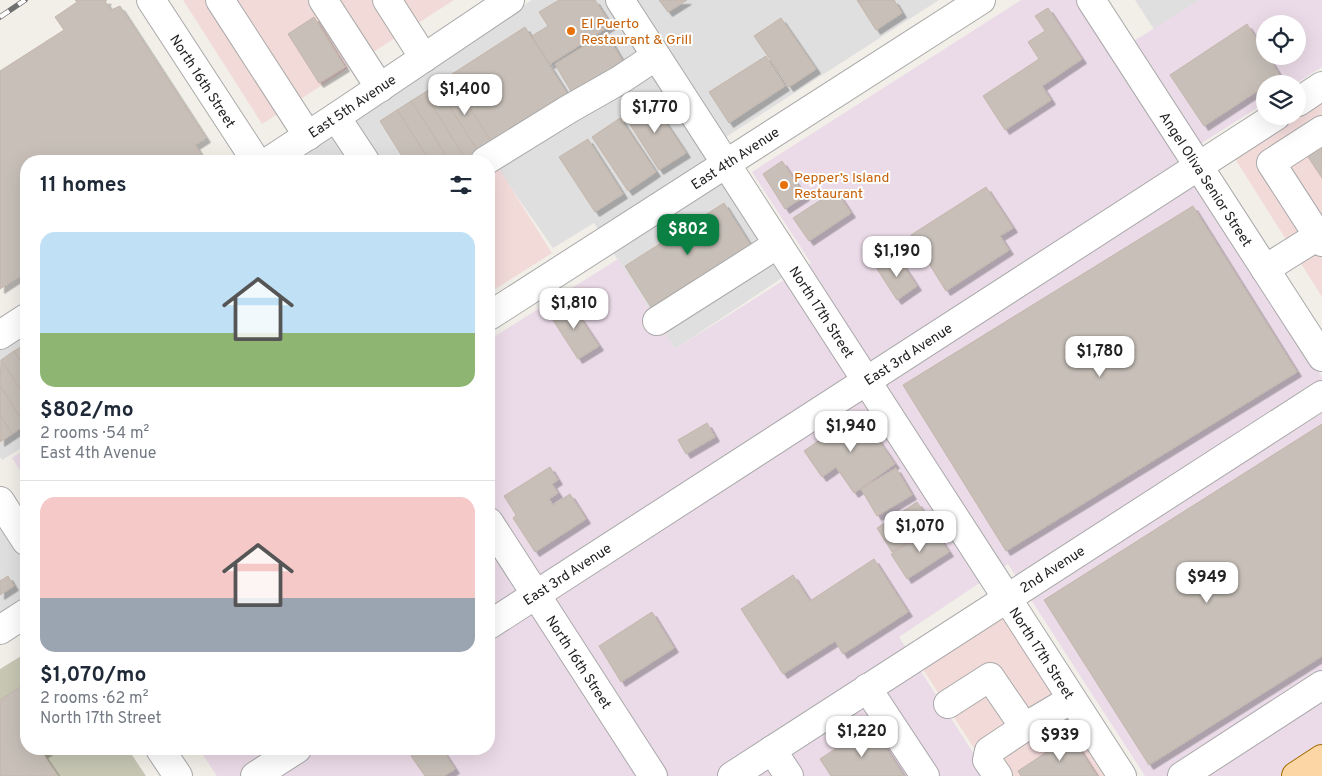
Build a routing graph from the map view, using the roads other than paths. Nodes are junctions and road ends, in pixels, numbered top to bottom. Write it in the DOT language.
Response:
graph roads {
  1 [pos="151,0"];
  2 [pos="220,0"];
  3 [pos="323,0"];
  4 [pos="387,0"];
  5 [pos="510,0"];
  6 [pos="620,0"];
  7 [pos="981,0"];
  8 [pos="1091,0"];
  9 [pos="656,56"];
  10 [pos="424,58"];
  11 [pos="380,88"];
  12 [pos="336,117"];
  13 [pos="1262,125"];
  14 [pos="1322,130"];
  15 [pos="308,136"];
  16 [pos="252,155"];
  17 [pos="278,155"];
  18 [pos="361,155"];
  19 [pos="495,155"];
  20 [pos="726,164"];
  21 [pos="1198,166"];
  22 [pos="1320,239"];
  23 [pos="778,244"];
  24 [pos="1265,269"];
  25 [pos="495,312"];
  26 [pos="657,321"];
  27 [pos="20,322"];
  28 [pos="0,335"];
  29 [pos="1322,357"];
  30 [pos="866,381"];
  31 [pos="1322,395"];
  32 [pos="0,501"];
  33 [pos="495,531"];
  34 [pos="20,532"];
  35 [pos="536,595"];
  36 [pos="1007,598"];
  37 [pos="20,618"];
  38 [pos="495,621"];
  39 [pos="0,630"];
  40 [pos="1322,685"];
  41 [pos="867,688"];
  42 [pos="1072,698"];
  43 [pos="948,704"];
  44 [pos="1028,725"];
  45 [pos="772,750"];
  46 [pos="164,755"];
  47 [pos="288,755"];
  48 [pos="1322,759"];
  49 [pos="178,776"];
  50 [pos="255,776"];
  51 [pos="653,776"];
  52 [pos="732,776"];
  53 [pos="789,776"];
  54 [pos="925,776"];
  55 [pos="998,776"];
  56 [pos="1122,776"];
  57 [pos="1182,776"];
  58 [pos="1296,776"];
  1 -- 16 [label="street, North 16th Street"];
  2 -- 15 [label="street"];
  3 -- 11 [label="street"];
  4 -- 10 [label="street"];
  5 -- 10 [label="street, East 5th Avenue"];
  6 -- 9 [label="street, North 17th Street"];
  7 -- 20 [label="street, East 4th Avenue"];
  8 -- 21 [label="street, Angel Oliva Senior Street"];
  9 -- 19 [label="street"];
  9 -- 20 [label="street, North 17th Street"];
  10 -- 11 [label="street, East 5th Avenue"];
  11 -- 12 [label="street, East 5th Avenue"];
  12 -- 15 [label="street, East 5th Avenue"];
  12 -- 18 [label="street"];
  13 -- 21 [label="street, East 3rd Avenue"];
  14 -- 22 [label="street"];
  15 -- 17 [label="street, East 5th Avenue"];
  20 -- 23 [label="street, North 17th Street"];
  20 -- 25 [label="street, East 4th Avenue"];
  21 -- 24 [label="street, Angel Oliva Senior Street"];
  21 -- 30 [label="street, East 3rd Avenue"];
  22 -- 24 [label="street"];
  23 -- 26 [label="street"];
  23 -- 30 [label="street, North 17th Street"];
  24 -- 29 [label="street, Angel Oliva Senior Street"];
  27 -- 28 [label="street"];
  30 -- 35 [label="street, East 3rd Avenue"];
  30 -- 36 [label="street, North 17th Street"];
  31 -- 36 [label="street, 2nd Avenue"];
  32 -- 34 [label="street"];
  33 -- 35 [label="street, North 16th Street"];
  35 -- 38 [label="street, East 3rd Avenue"];
  35 -- 51 [label="street, North 16th Street"];
  36 -- 41 [label="street, 2nd Avenue"];
  36 -- 42 [label="street, North 17th Street"];
  37 -- 39 [label="street"];
  40 -- 57 [label="street"];
  41 -- 45 [label="street, 2nd Avenue"];
  41 -- 54 [label="street"];
  42 -- 44 [label="street"];
  42 -- 56 [label="street, North 17th Street"];
  43 -- 44 [label="street"];
  44 -- 55 [label="street"];
  45 -- 52 [label="street, 2nd Avenue"];
  45 -- 53 [label="street"];
  46 -- 49 [label="street"];
  47 -- 50 [label="street"];
  48 -- 58 [label="main road"];
}
